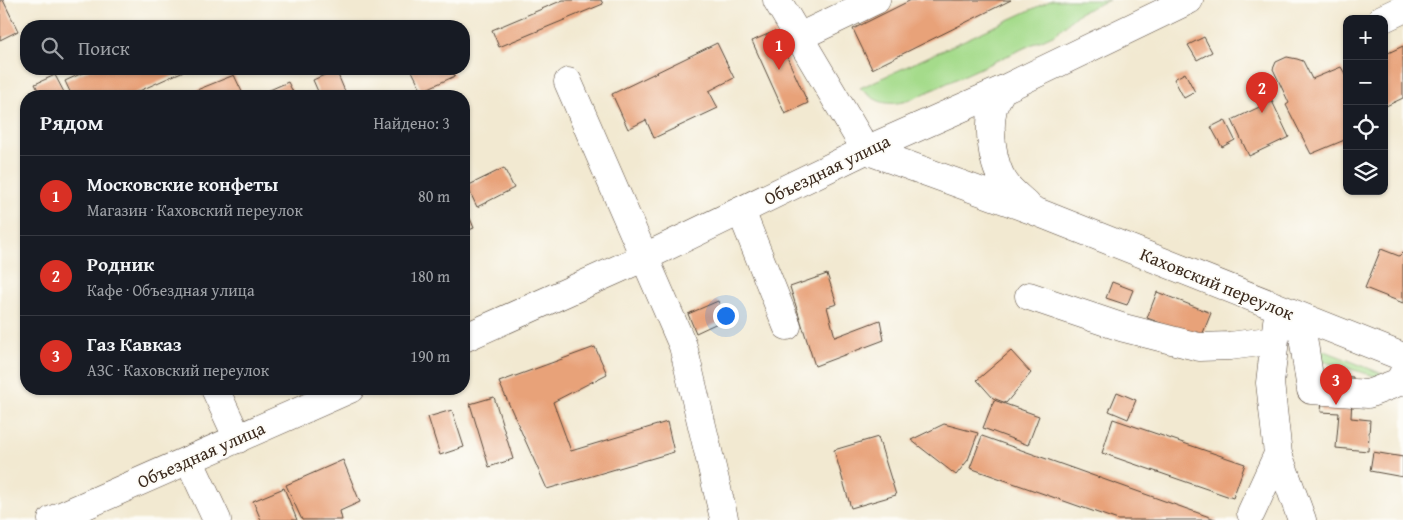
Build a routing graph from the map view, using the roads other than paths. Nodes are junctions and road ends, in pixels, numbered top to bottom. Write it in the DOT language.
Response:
graph roads {
  1 [pos="777,0"];
  2 [pos="876,0"];
  3 [pos="1189,0"];
  4 [pos="1403,9"];
  5 [pos="1388,16"];
  6 [pos="799,37"];
  7 [pos="568,82"];
  8 [pos="1002,90"];
  9 [pos="866,150"];
  10 [pos="1032,210"];
  11 [pos="741,211"];
  12 [pos="645,258"];
  13 [pos="1029,296"];
  14 [pos="1289,312"];
  15 [pos="787,326"];
  16 [pos="470,335"];
  17 [pos="1275,340"];
  18 [pos="1403,357"];
  19 [pos="1403,374"];
  20 [pos="218,395"];
  21 [pos="337,395"];
  22 [pos="238,439"];
  23 [pos="1278,454"];
  24 [pos="189,460"];
  25 [pos="1251,513"];
  26 [pos="724,518"];
  27 [pos="52,520"];
  28 [pos="216,520"];
  29 [pos="1302,520"];
  1 -- 6 [label="main road"];
  2 -- 6 [label="main road"];
  3 -- 8 [label="main road, Объездная улица"];
  4 -- 5 [label="main road"];
  6 -- 9 [label="main road"];
  7 -- 12 [label="main road"];
  8 -- 9 [label="main road, Объездная улица"];
  8 -- 10 [label="main road"];
  9 -- 10 [label="main road, Каховский переулок"];
  9 -- 11 [label="main road, Объездная улица"];
  10 -- 14 [label="main road, Каховский переулок"];
  11 -- 12 [label="main road, Объездная улица"];
  11 -- 15 [label="main road"];
  12 -- 16 [label="main road, Объездная улица"];
  12 -- 26 [label="main road"];
  13 -- 17 [label="main road"];
  14 -- 17 [label="main road"];
  14 -- 18 [label="main road, Каховский переулок"];
  14 -- 19 [label="main road"];
  17 -- 23 [label="main road"];
  20 -- 22 [label="main road"];
  21 -- 22 [label="main road, Объездная улица"];
  22 -- 24 [label="main road, Объездная улица"];
  23 -- 25 [label="main road"];
  23 -- 29 [label="main road"];
  24 -- 27 [label="main road, Объездная улица"];
  24 -- 28 [label="main road"];
}
